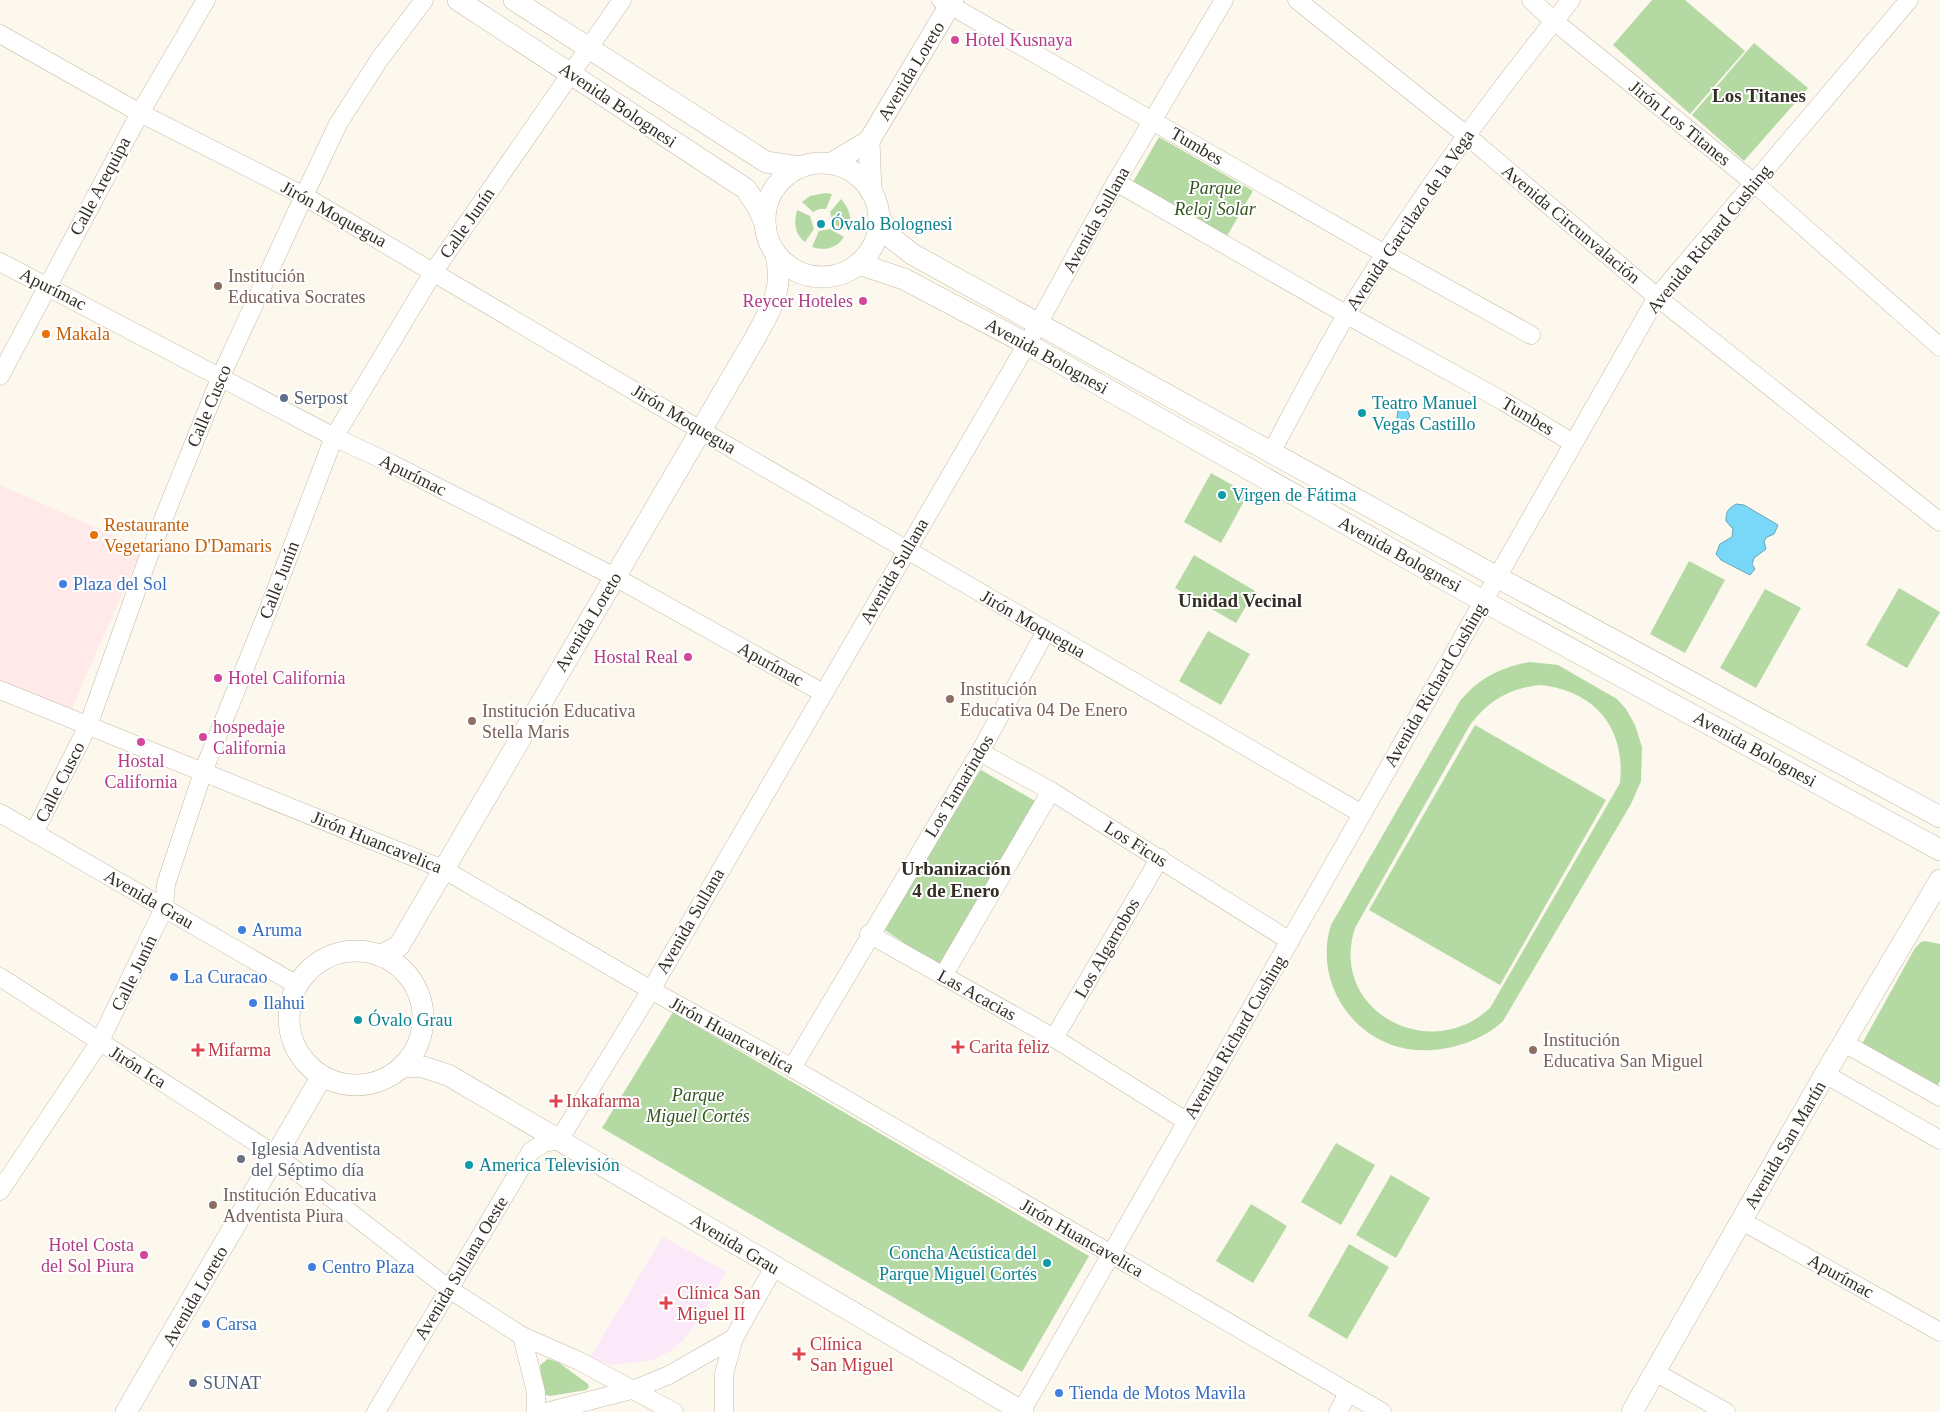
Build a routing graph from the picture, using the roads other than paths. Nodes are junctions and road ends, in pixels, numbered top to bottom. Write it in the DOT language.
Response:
graph roads {
  1 [pos="206,0"];
  2 [pos="424,0"];
  3 [pos="458,0"];
  4 [pos="514,0"];
  5 [pos="622,0"];
  6 [pos="1224,0"];
  7 [pos="1297,0"];
  8 [pos="1531,0"];
  9 [pos="1570,0"];
  10 [pos="1909,0"];
  11 [pos="948,2"];
  12 [pos="1554,21"];
  13 [pos="0,34"];
  14 [pos="589,47"];
  15 [pos="570,73"];
  16 [pos="140,113"];
  17 [pos="1152,120"];
  18 [pos="1466,135"];
  19 [pos="869,141"];
  20 [pos="830,164"];
  21 [pos="800,167"];
  22 [pos="1116,182"];
  23 [pos="1753,182"];
  24 [pos="872,192"];
  25 [pos="304,196"];
  26 [pos="879,217"];
  27 [pos="765,224"];
  28 [pos="1385,254"];
  29 [pos="776,255"];
  30 [pos="0,262"];
  31 [pos="859,264"];
  32 [pos="434,271"];
  33 [pos="814,277"];
  34 [pos="47,286"];
  35 [pos="1657,297"];
  36 [pos="777,298"];
  37 [pos="1347,315"];
  38 [pos="1038,324"];
  39 [pos="1531,335"];
  40 [pos="1028,344"];
  41 [pos="1940,348"];
  42 [pos="0,376"];
  43 [pos="221,376"];
  44 [pos="702,431"];
  45 [pos="334,437"];
  46 [pos="1573,444"];
  47 [pos="1271,452"];
  48 [pos="1940,522"];
  49 [pos="906,549"];
  50 [pos="615,577"];
  51 [pos="1497,577"];
  52 [pos="1483,601"];
  53 [pos="1046,631"];
  54 [pos="0,690"];
  55 [pos="822,693"];
  56 [pos="88,726"];
  57 [pos="980,752"];
  58 [pos="202,772"];
  59 [pos="1051,791"];
  60 [pos="0,813"];
  61 [pos="1362,814"];
  62 [pos="1940,817"];
  63 [pos="34,833"];
  64 [pos="1940,850"];
  65 [pos="1160,858"];
  66 [pos="444,869"];
  67 [pos="1940,880"];
  68 [pos="164,908"];
  69 [pos="869,934"];
  70 [pos="1290,941"];
  71 [pos="399,946"];
  72 [pos="380,956"];
  73 [pos="402,970"];
  74 [pos="943,976"];
  75 [pos="0,977"];
  76 [pos="297,985"];
  77 [pos="651,990"];
  78 [pos="1054,1038"];
  79 [pos="420,1040"];
  80 [pos="99,1043"];
  81 [pos="1844,1043"];
  82 [pos="403,1066"];
  83 [pos="792,1068"];
  84 [pos="1825,1074"];
  85 [pos="448,1075"];
  86 [pos="322,1076"];
  87 [pos="1940,1098"];
  88 [pos="1186,1121"];
  89 [pos="559,1140"];
  90 [pos="1940,1140"];
  91 [pos="276,1156"];
  92 [pos="0,1191"];
  93 [pos="1742,1221"];
  94 [pos="1110,1255"];
  95 [pos="774,1267"];
  96 [pos="449,1289"];
  97 [pos="1940,1332"];
  98 [pos="522,1336"];
  99 [pos="734,1338"];
  100 [pos="1655,1372"];
  101 [pos="635,1389"];
  102 [pos="1348,1393"];
  103 [pos="126,1412"];
  104 [pos="376,1412"];
  105 [pos="536,1412"];
  106 [pos="546,1412"];
  107 [pos="674,1412"];
  108 [pos="724,1412"];
  109 [pos="1021,1412"];
  110 [pos="1338,1412"];
  111 [pos="1382,1412"];
  112 [pos="1632,1412"];
  113 [pos="1726,1412"];
  1 -- 16 [label="street, Calle Arequipa"];
  2 -- 25 [label="street, Calle Cusco"];
  3 -- 15 [label="main road, Avenida Bolognesi"];
  4 -- 14 [label="main road, Avenida Bolognesi"];
  5 -- 14 [label="street, Calle Junín"];
  6 -- 17 [label="street, Avenida Sullana"];
  7 -- 18 [label="street, Avenida Circunvalación"];
  8 -- 12 [label="street, Jirón Los Titanes"];
  9 -- 12 [label="street, Avenida Garcilazo de la Vega"];
  10 -- 23 [label="street, Avenida Richard Cushing"];
  11 -- 17 [label="street, Tumbes"];
  11 -- 19 [label="main road, Avenida Loreto"];
  12 -- 18 [label="street, Avenida Garcilazo de la Vega"];
  12 -- 23 [label="street, Jirón Los Titanes"];
  13 -- 16 [label="street, Jirón Moquegua"];
  14 -- 15 [label="street, Calle Junín"];
  14 -- 21 [label="main road, Avenida Bolognesi"];
  15 -- 27 [label="main road, Avenida Bolognesi"];
  15 -- 32 [label="street, Calle Junín"];
  16 -- 25 [label="street, Jirón Moquegua"];
  16 -- 34 [label="street, Calle Arequipa"];
  17 -- 22 [label="street, Avenida Sullana"];
  17 -- 28 [label="street, Tumbes"];
  18 -- 28 [label="street, Avenida Garcilazo de la Vega"];
  18 -- 35 [label="street, Avenida Circunvalación"];
  19 -- 20 [label="main road, Avenida Loreto"];
  19 -- 24 [label="main road, Avenida Loreto"];
  20 -- 21 [label="main road"];
  20 -- 24 [label="main road"];
  21 -- 27 [label="main road"];
  22 -- 37 [label="street, Tumbes"];
  22 -- 38 [label="street, Avenida Sullana"];
  23 -- 35 [label="street, Avenida Richard Cushing"];
  23 -- 41 [label="street, Jirón Los Titanes"];
  24 -- 26 [label="main road"];
  25 -- 32 [label="street, Jirón Moquegua"];
  25 -- 43 [label="street, Calle Cusco"];
  26 -- 31 [label="main road"];
  26 -- 38 [label="main road, Avenida Bolognesi"];
  27 -- 29 [label="main road"];
  28 -- 37 [label="street, Avenida Garcilazo de la Vega"];
  28 -- 39 [label="street, Tumbes"];
  29 -- 33 [label="main road"];
  29 -- 36 [label="main road, Avenida Loreto"];
  30 -- 34 [label="street, Apurímac"];
  31 -- 33 [label="main road"];
  31 -- 40 [label="main road, Avenida Bolognesi"];
  32 -- 44 [label="street, Jirón Moquegua"];
  32 -- 45 [label="street, Calle Junín"];
  33 -- 36 [label="main road, Avenida Loreto"];
  34 -- 42 [label="street, Calle Arequipa"];
  34 -- 43 [label="street, Apurímac"];
  35 -- 46 [label="street, Avenida Richard Cushing"];
  35 -- 48 [label="street, Avenida Circunvalación"];
  36 -- 44 [label="main road, Avenida Loreto"];
  37 -- 46 [label="street, Tumbes"];
  37 -- 47 [label="street, Avenida Garcilazo de la Vega"];
  38 -- 40 [label="street, Avenida Sullana"];
  38 -- 47 [label="main road, Avenida Bolognesi"];
  40 -- 49 [label="street, Avenida Sullana"];
  40 -- 52 [label="main road, Avenida Bolognesi"];
  43 -- 45 [label="street, Apurímac"];
  43 -- 56 [label="street, Calle Cusco"];
  44 -- 49 [label="street, Jirón Moquegua"];
  44 -- 50 [label="main road, Avenida Loreto"];
  45 -- 50 [label="street, Apurímac"];
  45 -- 58 [label="street, Calle Junín"];
  46 -- 51 [label="street, Avenida Richard Cushing"];
  47 -- 51 [label="main road, Avenida Bolognesi"];
  49 -- 53 [label="street, Jirón Moquegua"];
  49 -- 55 [label="street, Avenida Sullana"];
  50 -- 55 [label="street, Apurímac"];
  50 -- 66 [label="main road, Avenida Loreto"];
  51 -- 52 [label="street, Avenida Richard Cushing"];
  51 -- 62 [label="main road, Avenida Bolognesi"];
  52 -- 61 [label="street, Avenida Richard Cushing"];
  52 -- 64 [label="main road, Avenida Bolognesi"];
  53 -- 57 [label="street, Los Tamarindos"];
  53 -- 61 [label="street, Jirón Moquegua"];
  54 -- 56 [label="street, Jirón Huancavelica"];
  55 -- 77 [label="street, Avenida Sullana"];
  56 -- 58 [label="street, Jirón Huancavelica"];
  56 -- 63 [label="street, Calle Cusco"];
  57 -- 59 [label="street, Los Ficus"];
  57 -- 69 [label="street, Los Tamarindos"];
  58 -- 66 [label="street, Jirón Huancavelica"];
  58 -- 68 [label="street, Calle Junín"];
  59 -- 65 [label="street, Los Ficus"];
  59 -- 74 [label="street"];
  60 -- 63 [label="street, Avenida Grau"];
  61 -- 70 [label="street, Avenida Richard Cushing"];
  63 -- 68 [label="street, Avenida Grau"];
  65 -- 70 [label="street, Los Ficus"];
  65 -- 78 [label="street, Los Algarrobos"];
  66 -- 71 [label="main road, Avenida Loreto"];
  66 -- 77 [label="street, Jirón Huancavelica"];
  67 -- 81 [label="main road, Avenida San Martín"];
  68 -- 76 [label="street, Avenida Grau"];
  68 -- 80 [label="street, Calle Junín"];
  69 -- 74 [label="street, Las Acacias"];
  69 -- 83 [label="street, Los Tamarindos"];
  70 -- 88 [label="street, Avenida Richard Cushing"];
  71 -- 72 [label="main road"];
  71 -- 73 [label="main road"];
  72 -- 73 [label="main road"];
  72 -- 76 [label="main road"];
  73 -- 79 [label="main road"];
  74 -- 78 [label="street, Las Acacias"];
  75 -- 80 [label="street, Jirón Ica"];
  76 -- 86 [label="main road"];
  77 -- 83 [label="street, Jirón Huancavelica"];
  77 -- 89 [label="street, Avenida Sullana"];
  78 -- 88 [label="street, Las Acacias"];
  79 -- 82 [label="main road"];
  79 -- 85 [label="main road, Avenida Grau"];
  80 -- 91 [label="street, Jirón Ica"];
  80 -- 92 [label="street, Calle Junín"];
  81 -- 84 [label="main road, Avenida San Martín"];
  81 -- 87 [label="street"];
  82 -- 85 [label="main road, Avenida Grau"];
  82 -- 86 [label="main road"];
  83 -- 94 [label="street, Jirón Huancavelica"];
  84 -- 90 [label="street"];
  84 -- 93 [label="main road, Avenida San Martín"];
  85 -- 89 [label="main road, Avenida Grau"];
  86 -- 91 [label="main road, Avenida Loreto"];
  88 -- 94 [label="street, Avenida Richard Cushing"];
  89 -- 95 [label="main road, Avenida Grau"];
  89 -- 96 [label="street, Avenida Sullana Oeste"];
  91 -- 96 [label="street, Jirón Ica"];
  91 -- 103 [label="main road, Avenida Loreto"];
  93 -- 97 [label="street, Apurímac"];
  93 -- 100 [label="main road, Avenida San Martín"];
  94 -- 102 [label="street, Jirón Huancavelica"];
  94 -- 109 [label="street, Avenida Richard Cushing"];
  95 -- 99 [label="street"];
  95 -- 109 [label="main road, Avenida Grau"];
  96 -- 98 [label="street, Jirón Ica"];
  96 -- 104 [label="street, Avenida Sullana Oeste"];
  98 -- 101 [label="street, Jirón Ica"];
  98 -- 105 [label="street"];
  99 -- 101 [label="street"];
  99 -- 108 [label="street"];
  100 -- 112 [label="main road, Avenida San Martín"];
  100 -- 113 [label="street"];
  101 -- 106 [label="street"];
  101 -- 107 [label="street, Jirón Ica"];
  102 -- 110 [label="street"];
  102 -- 111 [label="street, Jirón Huancavelica"];
}
